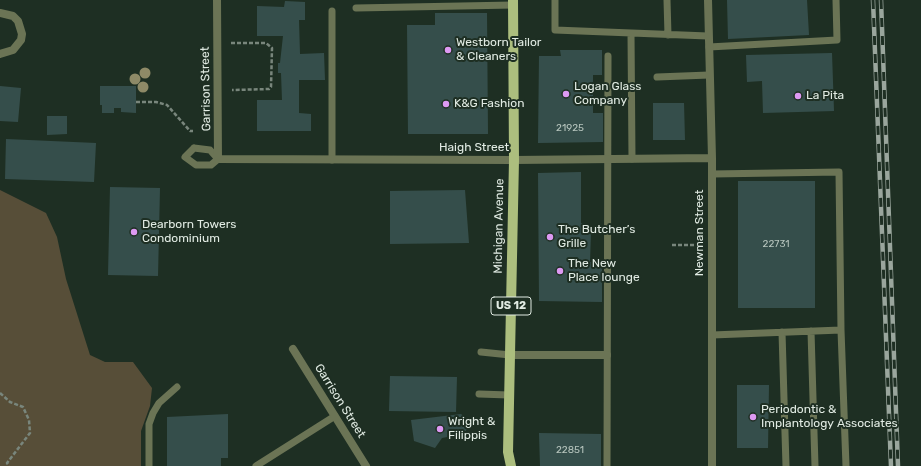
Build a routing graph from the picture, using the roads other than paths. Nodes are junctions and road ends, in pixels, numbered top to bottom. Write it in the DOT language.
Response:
graph roads {
  1 [pos="217,0"];
  2 [pos="556,0"];
  3 [pos="667,0"];
  4 [pos="708,0"];
  5 [pos="836,0"];
  6 [pos="513,3"];
  7 [pos="356,8"];
  8 [pos="332,11"];
  9 [pos="0,13"];
  10 [pos="631,33"];
  11 [pos="668,35"];
  12 [pos="708,36"];
  13 [pos="709,47"];
  14 [pos="0,54"];
  15 [pos="608,56"];
  16 [pos="709,74"];
  17 [pos="657,77"];
  18 [pos="712,158"];
  19 [pos="609,159"];
  20 [pos="632,159"];
  21 [pos="236,160"];
  22 [pos="332,160"];
  23 [pos="514,160"];
  24 [pos="712,174"];
  25 [pos="841,330"];
  26 [pos="811,331"];
  27 [pos="782,332"];
  28 [pos="712,335"];
  29 [pos="293,349"];
  30 [pos="482,352"];
  31 [pos="510,355"];
  32 [pos="607,355"];
  33 [pos="177,387"];
  34 [pos="479,394"];
  35 [pos="509,396"];
  36 [pos="335,416"];
  37 [pos="508,452"];
  38 [pos="149,466"];
  39 [pos="256,466"];
  40 [pos="366,466"];
  41 [pos="505,466"];
  42 [pos="511,466"];
  43 [pos="607,466"];
  44 [pos="712,466"];
  45 [pos="786,466"];
  46 [pos="814,466"];
  47 [pos="846,466"];
  1 -- 21 [label="street, Garrison Street"];
  2 -- 10 [label="lane"];
  3 -- 11 [label="lane"];
  4 -- 12 [label="street, Newman Street"];
  5 -- 13 [label="lane"];
  6 -- 7 [label="lane"];
  6 -- 23 [label="main road, Michigan Avenue / US 12"];
  8 -- 22 [label="lane"];
  9 -- 14 [label="street"];
  10 -- 11 [label="lane"];
  10 -- 20 [label="lane"];
  11 -- 12 [label="lane"];
  12 -- 13 [label="street, Newman Street"];
  13 -- 16 [label="street, Newman Street"];
  15 -- 19 [label="lane"];
  16 -- 17 [label="lane"];
  16 -- 18 [label="street, Newman Street"];
  18 -- 20 [label="street, Haigh Street"];
  18 -- 24 [label="street, Newman Street"];
  19 -- 20 [label="street, Haigh Street"];
  19 -- 23 [label="street, Haigh Street"];
  19 -- 32 [label="lane"];
  21 -- 22 [label="street, Haigh Street"];
  22 -- 23 [label="street, Haigh Street"];
  23 -- 31 [label="main road, Michigan Avenue / US 12"];
  24 -- 25 [label="lane"];
  24 -- 28 [label="street, Newman Street"];
  25 -- 26 [label="lane"];
  25 -- 47 [label="lane"];
  26 -- 27 [label="lane"];
  26 -- 46 [label="lane"];
  27 -- 28 [label="lane"];
  27 -- 45 [label="lane"];
  28 -- 44 [label="street, Newman Street"];
  29 -- 36 [label="street, Garrison Street"];
  30 -- 31 [label="lane"];
  31 -- 32 [label="street"];
  31 -- 35 [label="main road, Michigan Avenue / US 12"];
  32 -- 43 [label="lane"];
  33 -- 38 [label="lane"];
  34 -- 35 [label="lane"];
  35 -- 37 [label="main road, Michigan Avenue / US 12"];
  36 -- 39 [label="lane"];
  36 -- 40 [label="street, Garrison Street"];
  37 -- 41 [label="main road, Michigan Avenue / US 12"];
  37 -- 42 [label="main road, Michigan Avenue / US 12"];
}
